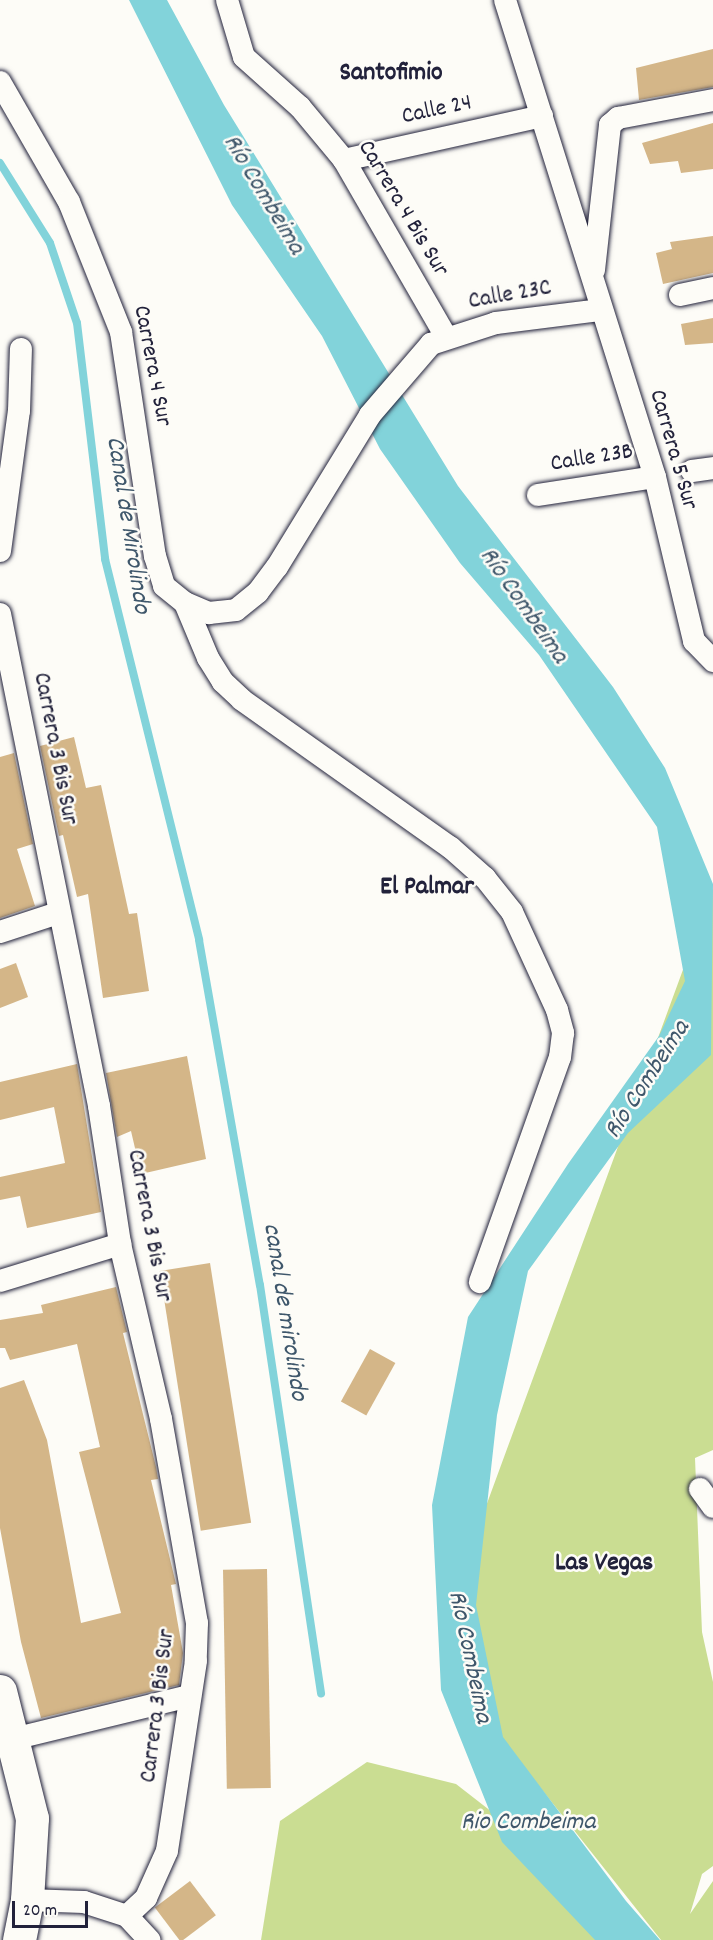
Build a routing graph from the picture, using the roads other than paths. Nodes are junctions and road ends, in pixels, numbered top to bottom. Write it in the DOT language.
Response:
graph roads {
  1 [pos="227,0"];
  2 [pos="505,0"];
  3 [pos="4,93"];
  4 [pos="713,100"];
  5 [pos="543,116"];
  6 [pos="344,160"];
  7 [pos="593,282"];
  8 [pos="713,288"];
  9 [pos="680,295"];
  10 [pos="601,310"];
  11 [pos="438,341"];
  12 [pos="21,349"];
  13 [pos="655,477"];
  14 [pos="538,495"];
  15 [pos="0,551"];
  16 [pos="185,603"];
  17 [pos="0,614"];
  18 [pos="713,662"];
  19 [pos="58,913"];
  20 [pos="0,932"];
  21 [pos="120,1244"];
  22 [pos="0,1281"];
  23 [pos="480,1282"];
  24 [pos="700,1489"];
  25 [pos="713,1508"];
  26 [pos="0,1691"];
  27 [pos="190,1696"];
  28 [pos="13,1739"];
  29 [pos="27,1900"];
  30 [pos="127,1916"];
  31 [pos="19,1940"];
  32 [pos="149,1940"];
  1 -- 6 [label="street, Carrera 4 Bis Sur"];
  2 -- 5 [label="street, Carrera 5 Sur"];
  3 -- 16 [label="street, Carrera 4 Sur"];
  4 -- 7 [label="street, Carrera 5 Sur"];
  5 -- 6 [label="street, Calle 24"];
  5 -- 7 [label="street, Carrera 5 Sur"];
  6 -- 11 [label="street, Carrera 4 Bis Sur"];
  7 -- 10 [label="street, Carrera 5 Sur"];
  8 -- 9 [label="street"];
  10 -- 11 [label="street, Calle 23C"];
  10 -- 13 [label="street, Carrera 5 Sur"];
  11 -- 16 [label="street"];
  12 -- 15 [label="street"];
  13 -- 14 [label="street, Calle 23B"];
  13 -- 18 [label="street, Carrera 5 Sur"];
  16 -- 23 [label="street"];
  17 -- 19 [label="street, Carrera 3 Bis Sur"];
  19 -- 20 [label="street"];
  19 -- 21 [label="street, Carrera 3 Bis Sur"];
  21 -- 22 [label="street"];
  21 -- 27 [label="street, Carrera 3 Bis Sur"];
  24 -- 25 [label="street"];
  26 -- 28 [label="street"];
  27 -- 28 [label="street"];
  27 -- 30 [label="street, Carrera 3 Bis Sur"];
  28 -- 29 [label="street"];
  29 -- 30 [label="street"];
  29 -- 31 [label="street"];
  30 -- 32 [label="street"];
}
